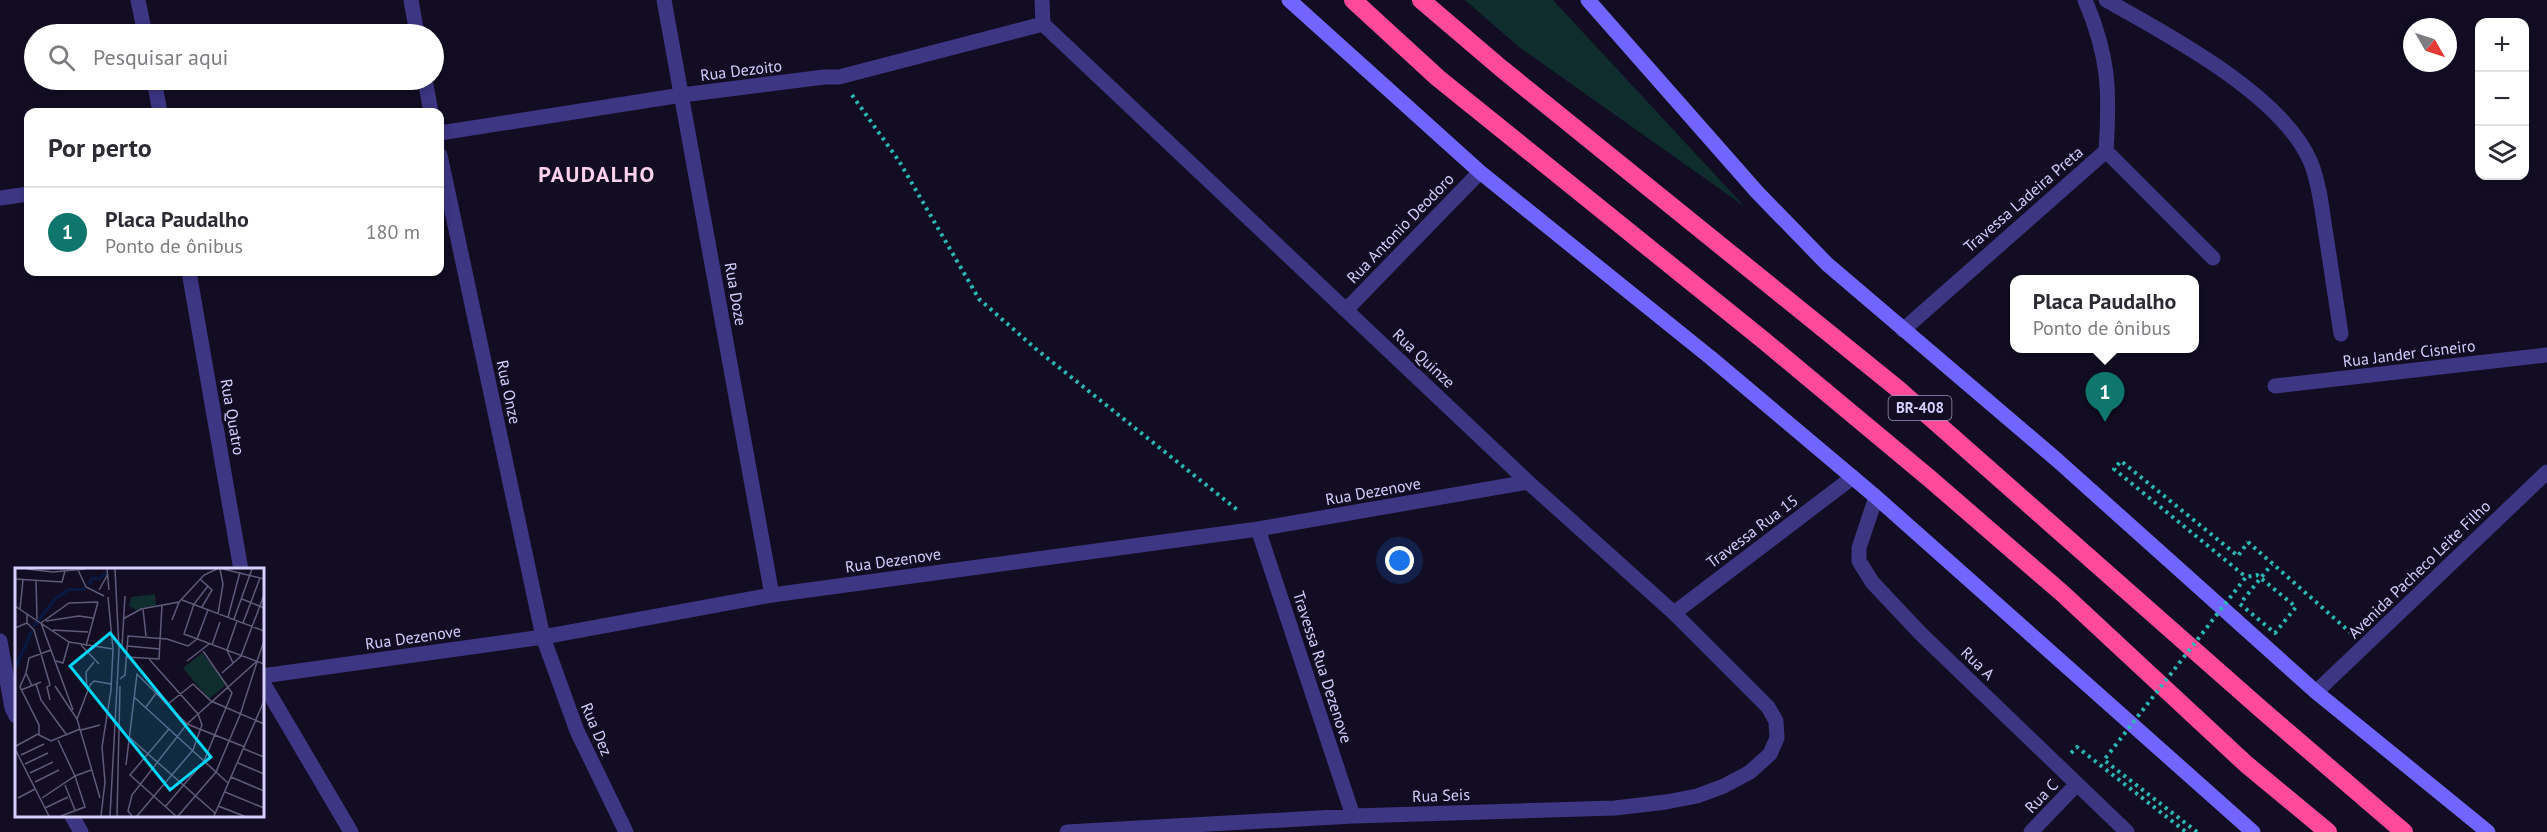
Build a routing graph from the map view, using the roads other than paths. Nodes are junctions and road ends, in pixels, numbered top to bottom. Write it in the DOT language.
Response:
graph roads {
  1 [pos="138,0"];
  2 [pos="411,0"];
  3 [pos="664,0"];
  4 [pos="1042,0"];
  5 [pos="1289,0"];
  6 [pos="1353,0"];
  7 [pos="1421,0"];
  8 [pos="1588,0"];
  9 [pos="2085,0"];
  10 [pos="2106,0"];
  11 [pos="143,24"];
  12 [pos="415,24"];
  13 [pos="1043,24"];
  14 [pos="156,90"];
  15 [pos="427,90"];
  16 [pos="682,96"];
  17 [pos="159,108"];
  18 [pos="430,108"];
  19 [pos="444,132"];
  20 [pos="2106,151"];
  21 [pos="1480,172"];
  22 [pos="444,174"];
  23 [pos="24,195"];
  24 [pos="0,198"];
  25 [pos="2213,258"];
  26 [pos="190,276"];
  27 [pos="1346,310"];
  28 [pos="1903,330"];
  29 [pos="2341,334"];
  30 [pos="2547,355"];
  31 [pos="2275,386"];
  32 [pos="2547,472"];
  33 [pos="1853,477"];
  34 [pos="1528,482"];
  35 [pos="1876,497"];
  36 [pos="1258,529"];
  37 [pos="241,568"];
  38 [pos="772,595"];
  39 [pos="1674,614"];
  40 [pos="543,637"];
  41 [pos="0,641"];
  42 [pos="264,676"];
  43 [pos="264,684"];
  44 [pos="2316,692"];
  45 [pos="11,710"];
  46 [pos="1776,721"];
  47 [pos="2077,784"];
  48 [pos="1353,816"];
  49 [pos="73,817"];
  50 [pos="1089,831"];
  51 [pos="81,832"];
  52 [pos="351,832"];
  53 [pos="626,832"];
  54 [pos="1067,832"];
  55 [pos="2031,832"];
  56 [pos="2127,832"];
  57 [pos="2253,832"];
  58 [pos="2328,832"];
  59 [pos="2404,832"];
  60 [pos="2488,832"];
  1 -- 11 [label="street"];
  2 -- 12 [label="street"];
  3 -- 16 [label="street, Rua Doze"];
  4 -- 13 [label="street"];
  5 -- 21 [label="main road"];
  6 -- 58 [label="highway, BR-408"];
  7 -- 59 [label="highway, BR-408"];
  8 -- 28 [label="main road"];
  9 -- 20 [label="street, Travessa Ladeira Preta"];
  10 -- 29 [label="street"];
  13 -- 16 [label="street, Rua Dezoito"];
  13 -- 27 [label="street, Rua Quinze"];
  14 -- 17 [label="street"];
  15 -- 18 [label="street"];
  16 -- 19 [label="street, Rua Dezoito"];
  16 -- 38 [label="street, Rua Doze"];
  20 -- 25 [label="street"];
  20 -- 28 [label="street, Travessa Ladeira Preta"];
  21 -- 27 [label="street, Rua Antonio Deodoro"];
  21 -- 33 [label="main road"];
  22 -- 40 [label="street, Rua Onze"];
  23 -- 24 [label="street"];
  26 -- 37 [label="street, Rua Quatro"];
  27 -- 34 [label="street, Rua Quinze"];
  28 -- 44 [label="main road"];
  30 -- 31 [label="street, Rua Jander Cisneiro"];
  32 -- 44 [label="street, Avenida Pacheco Leite Filho"];
  33 -- 35 [label="main road"];
  33 -- 39 [label="street, Travessa Rua 15"];
  34 -- 36 [label="street, Rua Dezenove"];
  34 -- 39 [label="street, Rua Quinze"];
  35 -- 47 [label="street, Rua A"];
  35 -- 57 [label="main road"];
  36 -- 38 [label="street, Rua Dezenove"];
  36 -- 48 [label="street, Travessa Rua Dezenove"];
  38 -- 40 [label="street, Rua Dezenove"];
  39 -- 46 [label="street, Rua Quinze"];
  40 -- 42 [label="street, Rua Dezenove"];
  40 -- 53 [label="street, Rua Dez"];
  41 -- 45 [label="street"];
  43 -- 52 [label="street"];
  44 -- 60 [label="main road"];
  46 -- 48 [label="street, Rua Seis"];
  47 -- 55 [label="street, Rua C"];
  47 -- 56 [label="street, Rua A"];
  48 -- 50 [label="street, Rua Seis"];
  49 -- 51 [label="street"];
  50 -- 54 [label="street, Rua Seis"];
}
